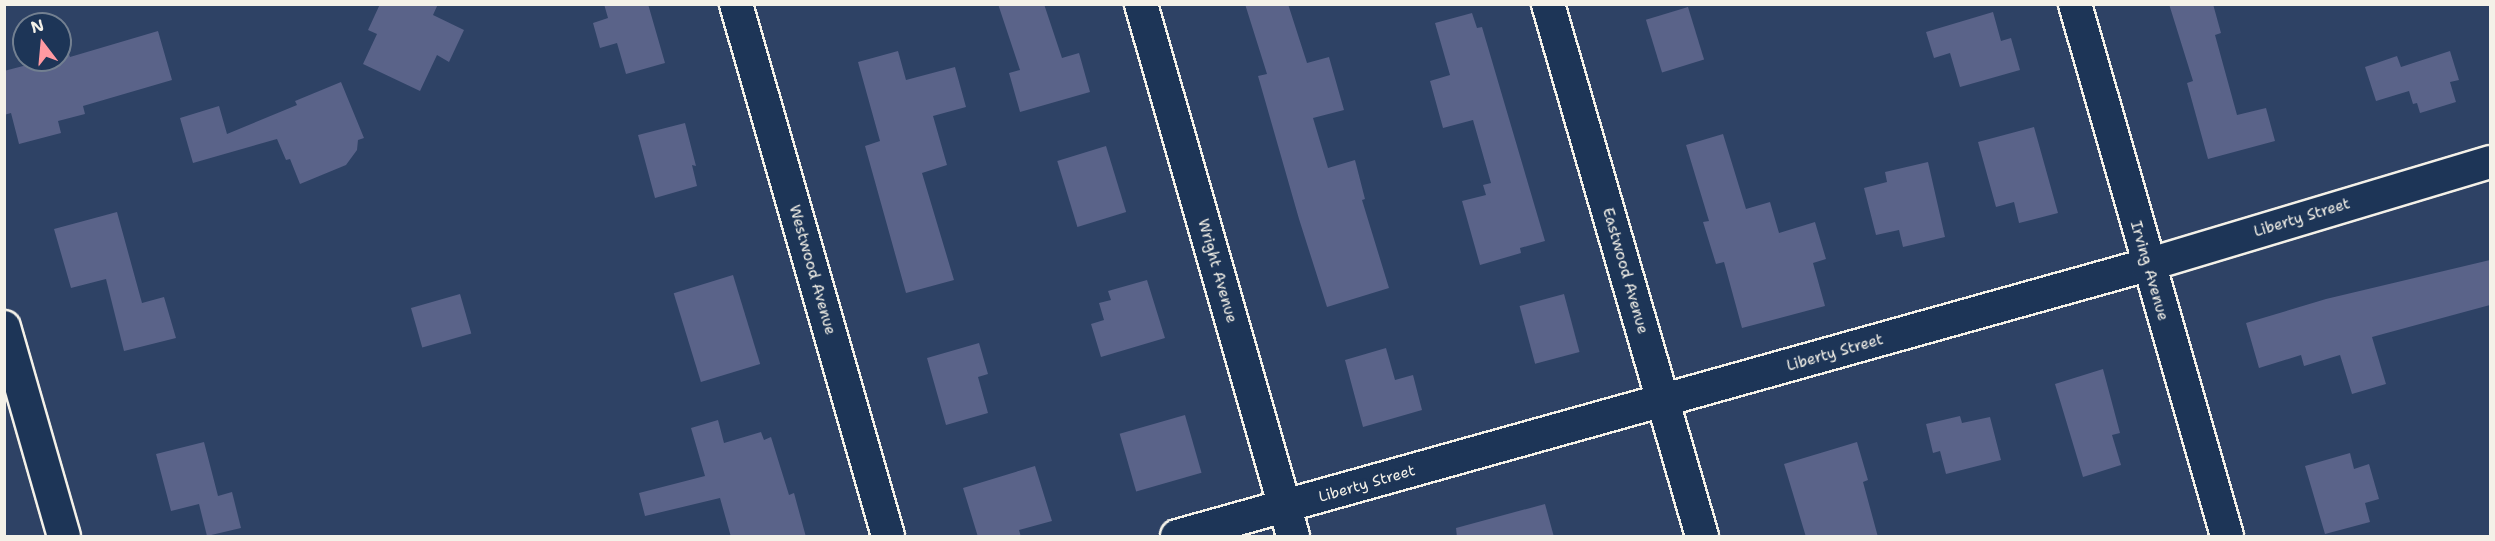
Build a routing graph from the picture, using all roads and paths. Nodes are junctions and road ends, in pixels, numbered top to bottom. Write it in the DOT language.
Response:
graph roads {
  1 [pos="736,4"];
  2 [pos="1141,4"];
  3 [pos="1548,4"];
  4 [pos="2075,4"];
  5 [pos="2490,162"];
  6 [pos="2147,265"];
  7 [pos="4,327"];
  8 [pos="1662,399"];
  9 [pos="1285,507"];
  10 [pos="64,537"];
  11 [pos="888,537"];
  12 [pos="1177,537"];
  13 [pos="1293,537"];
  14 [pos="1702,537"];
  15 [pos="2227,537"];
  1 -- 11 [label="street, Westwood Avenue"];
  2 -- 9 [label="street, Wright Avenue"];
  3 -- 8 [label="street, Eastwood Avenue"];
  4 -- 6 [label="street, Irving Avenue"];
  5 -- 6 [label="street, Liberty Street"];
  6 -- 8 [label="street, Liberty Street"];
  6 -- 15 [label="street, Irving Avenue"];
  7 -- 10 [label="street"];
  8 -- 9 [label="street, Liberty Street"];
  8 -- 14 [label="street, Eastwood Avenue"];
  9 -- 12 [label="street, Liberty Street"];
  9 -- 13 [label="street, Wright Avenue"];
}
